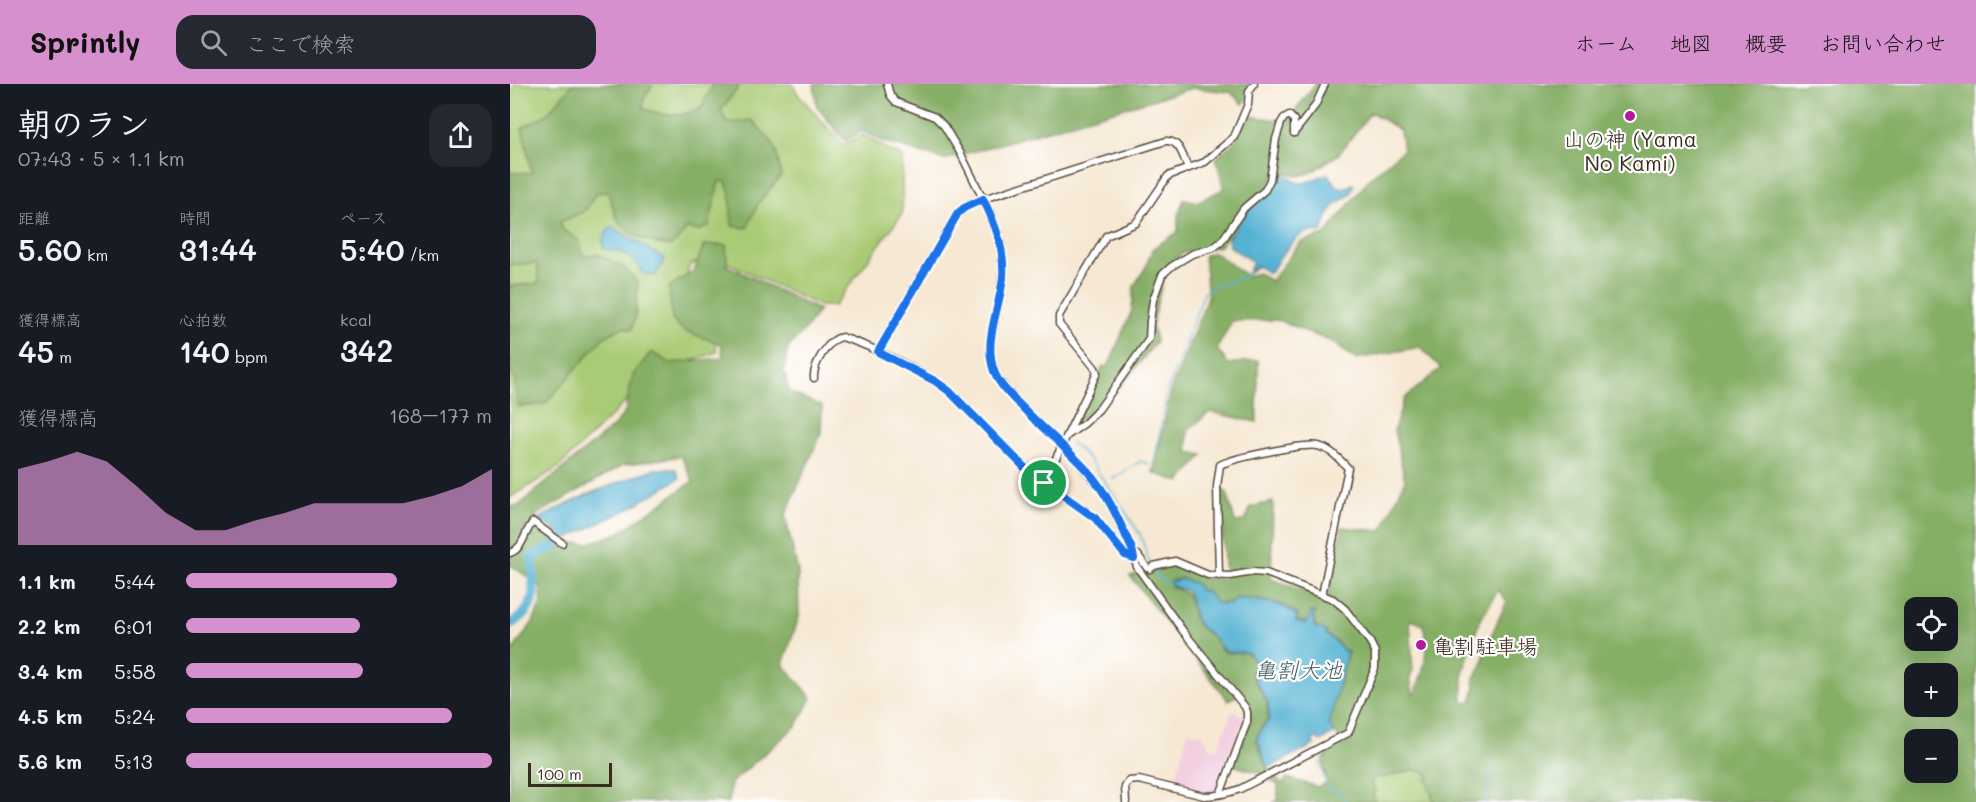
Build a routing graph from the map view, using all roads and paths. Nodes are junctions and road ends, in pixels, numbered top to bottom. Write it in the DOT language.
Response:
graph roads {
  1 [pos="887,84"];
  2 [pos="1254,84"];
  3 [pos="1324,84"];
  4 [pos="1188,168"];
  5 [pos="983,199"];
  6 [pos="878,352"];
  7 [pos="814,378"];
  8 [pos="1067,435"];
  9 [pos="1062,446"];
  10 [pos="1044,483"];
  11 [pos="559,541"];
  12 [pos="510,553"];
  13 [pos="1133,556"];
  14 [pos="1219,576"];
  15 [pos="1322,595"];
  16 [pos="1221,792"];
  17 [pos="1126,802"];
  1 -- 5 [label="street"];
  2 -- 4 [label="street"];
  3 -- 8 [label="street"];
  4 -- 5 [label="street"];
  4 -- 8 [label="street"];
  5 -- 6 [label="street"];
  5 -- 9 [label="street"];
  6 -- 7 [label="street"];
  6 -- 10 [label="street"];
  8 -- 9 [label="street"];
  9 -- 10 [label="street"];
  9 -- 13 [label="street"];
  10 -- 13 [label="street"];
  11 -- 12 [label="street"];
  13 -- 14 [label="street"];
  13 -- 16 [label="street"];
  14 -- 15 [label="street"];
  14 -- 15 [label="street"];
  15 -- 16 [label="street"];
  16 -- 17 [label="street"];
}
